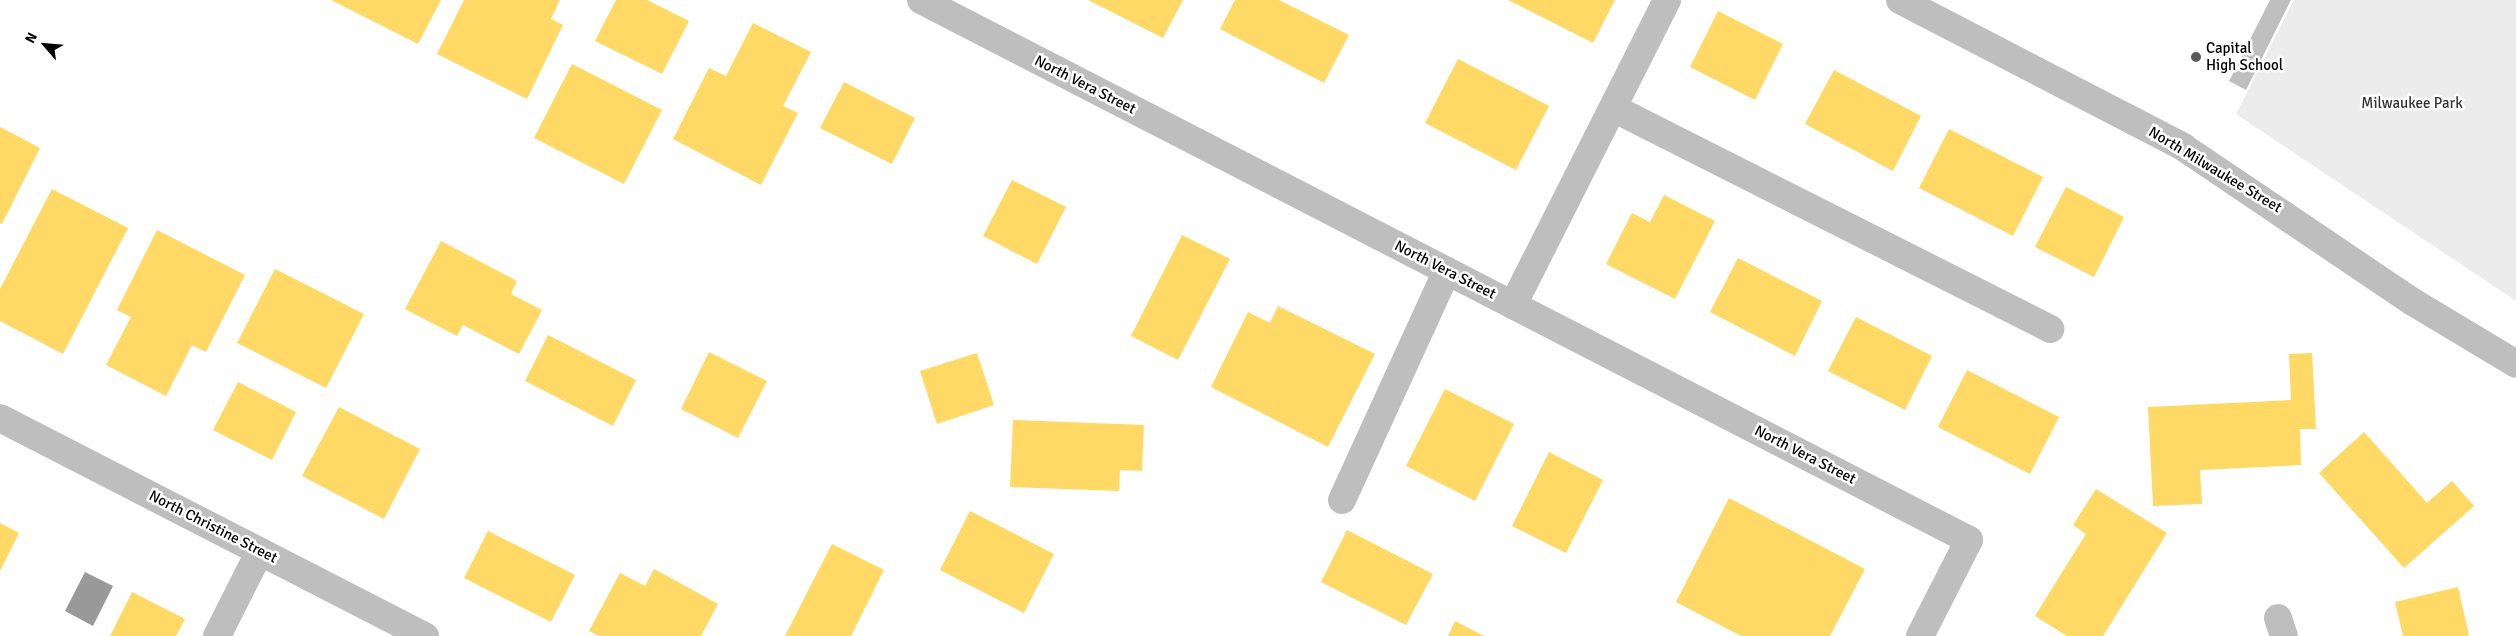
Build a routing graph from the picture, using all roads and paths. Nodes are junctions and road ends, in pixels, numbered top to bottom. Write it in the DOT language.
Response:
graph roads {
  1 [pos="921,0"];
  2 [pos="1668,0"];
  3 [pos="1900,0"];
  4 [pos="1613,108"];
  5 [pos="1447,271"];
  6 [pos="1513,305"];
  7 [pos="2050,329"];
  8 [pos="2516,364"];
  9 [pos="0,418"];
  10 [pos="1342,500"];
  11 [pos="260,551"];
  12 [pos="217,636"];
  13 [pos="425,636"];
  14 [pos="1920,636"];
  1 -- 5 [label="street, North Vera Street"];
  2 -- 4 [label="street"];
  3 -- 8 [label="street, North Milwaukee Street"];
  4 -- 6 [label="street"];
  4 -- 7 [label="street"];
  5 -- 6 [label="street, North Vera Street"];
  5 -- 10 [label="street"];
  6 -- 14 [label="street, North Vera Street"];
  9 -- 11 [label="street, North Christine Street"];
  11 -- 12 [label="street"];
  11 -- 13 [label="street, North Christine Street"];
}
